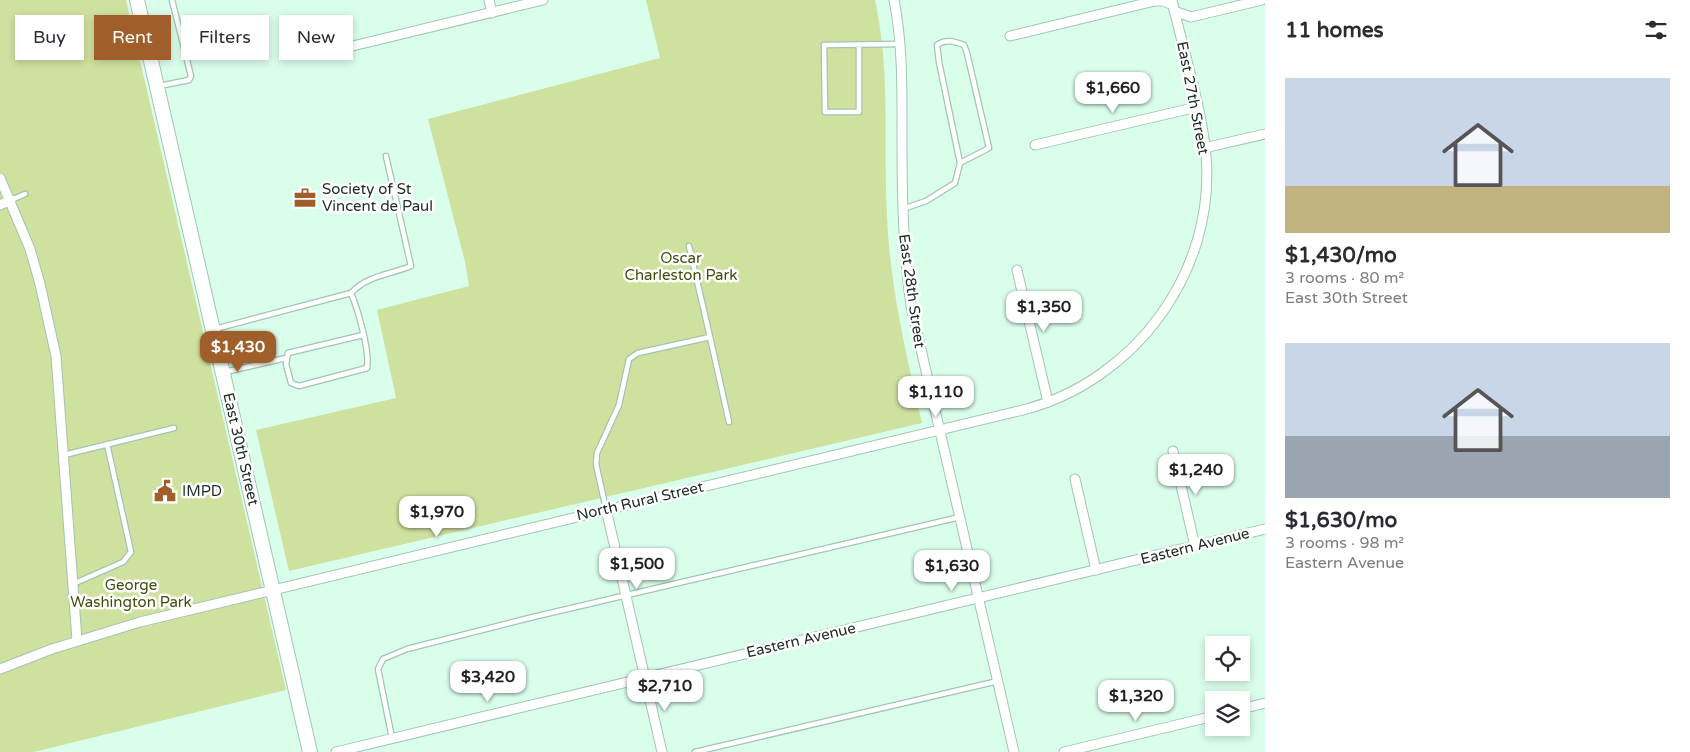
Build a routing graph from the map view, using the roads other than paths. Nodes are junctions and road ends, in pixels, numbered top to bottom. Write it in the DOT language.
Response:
graph roads {
  1 [pos="137,0"];
  2 [pos="172,0"];
  3 [pos="490,0"];
  4 [pos="544,0"];
  5 [pos="894,0"];
  6 [pos="1262,0"];
  7 [pos="1173,5"];
  8 [pos="492,12"];
  9 [pos="1010,36"];
  10 [pos="859,44"];
  11 [pos="900,44"];
  12 [pos="353,46"];
  13 [pos="157,87"];
  14 [pos="1197,107"];
  15 [pos="1265,134"];
  16 [pos="1035,145"];
  17 [pos="1204,148"];
  18 [pos="386,156"];
  19 [pos="960,163"];
  20 [pos="0,178"];
  21 [pos="26,194"];
  22 [pos="11,200"];
  23 [pos="0,205"];
  24 [pos="902,210"];
  25 [pos="1200,227"];
  26 [pos="689,246"];
  27 [pos="1017,270"];
  28 [pos="351,293"];
  29 [pos="213,329"];
  30 [pos="363,336"];
  31 [pos="710,338"];
  32 [pos="286,358"];
  33 [pos="223,372"];
  34 [pos="1048,402"];
  35 [pos="729,422"];
  36 [pos="174,428"];
  37 [pos="940,430"];
  38 [pos="107,444"];
  39 [pos="1173,451"];
  40 [pos="64,455"];
  41 [pos="1075,480"];
  42 [pos="606,509"];
  43 [pos="960,517"];
  44 [pos="1265,529"];
  45 [pos="1195,546"];
  46 [pos="1096,570"];
  47 [pos="73,584"];
  48 [pos="274,589"];
  49 [pos="626,596"];
  50 [pos="978,598"];
  51 [pos="78,640"];
  52 [pos="0,669"];
  53 [pos="645,677"];
  54 [pos="998,681"];
  55 [pos="1265,703"];
  56 [pos="1250,707"];
  57 [pos="1205,718"];
  58 [pos="392,738"];
  59 [pos="310,752"];
  60 [pos="336,752"];
  61 [pos="662,752"];
  62 [pos="695,752"];
  63 [pos="1014,752"];
  64 [pos="1064,752"];
  1 -- 13 [label="main road, East 30th Street"];
  2 -- 13 [label="lane"];
  3 -- 8 [label="street"];
  4 -- 8 [label="street"];
  5 -- 11 [label="street, East 28th Street"];
  6 -- 7 [label="street"];
  7 -- 9 [label="street"];
  7 -- 14 [label="street, East 27th Street"];
  8 -- 12 [label="street"];
  10 -- 10 [label="lane"];
  10 -- 11 [label="lane"];
  11 -- 24 [label="street, East 28th Street"];
  13 -- 29 [label="main road, East 30th Street"];
  14 -- 16 [label="street"];
  14 -- 17 [label="street, East 27th Street"];
  15 -- 17 [label="street"];
  17 -- 25 [label="street, East 27th Street"];
  18 -- 28 [label="lane"];
  19 -- 19 [label="lane"];
  19 -- 24 [label="lane"];
  20 -- 22 [label="street"];
  21 -- 22 [label="lane"];
  22 -- 23 [label="street"];
  22 -- 40 [label="street"];
  24 -- 37 [label="street, East 28th Street"];
  25 -- 34 [label="street, North Rural Street"];
  26 -- 31 [label="lane"];
  27 -- 34 [label="street"];
  28 -- 29 [label="lane"];
  28 -- 30 [label="lane"];
  29 -- 33 [label="main road, East 30th Street"];
  30 -- 32 [label="lane"];
  30 -- 32 [label="lane"];
  31 -- 35 [label="lane"];
  31 -- 42 [label="lane"];
  32 -- 33 [label="lane"];
  33 -- 48 [label="main road, East 30th Street"];
  34 -- 37 [label="street, North Rural Street"];
  36 -- 38 [label="lane"];
  37 -- 42 [label="street, North Rural Street"];
  37 -- 43 [label="street, East 28th Street"];
  38 -- 40 [label="lane"];
  38 -- 47 [label="lane"];
  39 -- 45 [label="street"];
  40 -- 47 [label="street"];
  41 -- 46 [label="street"];
  42 -- 48 [label="street, North Rural Street"];
  42 -- 49 [label="street"];
  43 -- 49 [label="lane"];
  43 -- 50 [label="street, East 28th Street"];
  44 -- 45 [label="street, Eastern Avenue"];
  45 -- 46 [label="street, Eastern Avenue"];
  46 -- 50 [label="street, Eastern Avenue"];
  47 -- 51 [label="street"];
  48 -- 51 [label="street, North Rural Street"];
  48 -- 59 [label="main road, East 30th Street"];
  49 -- 53 [label="street"];
  49 -- 58 [label="lane"];
  50 -- 53 [label="street, Eastern Avenue"];
  50 -- 54 [label="street, East 28th Street"];
  51 -- 52 [label="street, North Rural Street"];
  53 -- 58 [label="street, Eastern Avenue"];
  53 -- 61 [label="street"];
  54 -- 62 [label="lane"];
  54 -- 63 [label="street, East 28th Street"];
  55 -- 56 [label="street"];
  57 -- 64 [label="street"];
  58 -- 60 [label="street, Eastern Avenue"];
}
